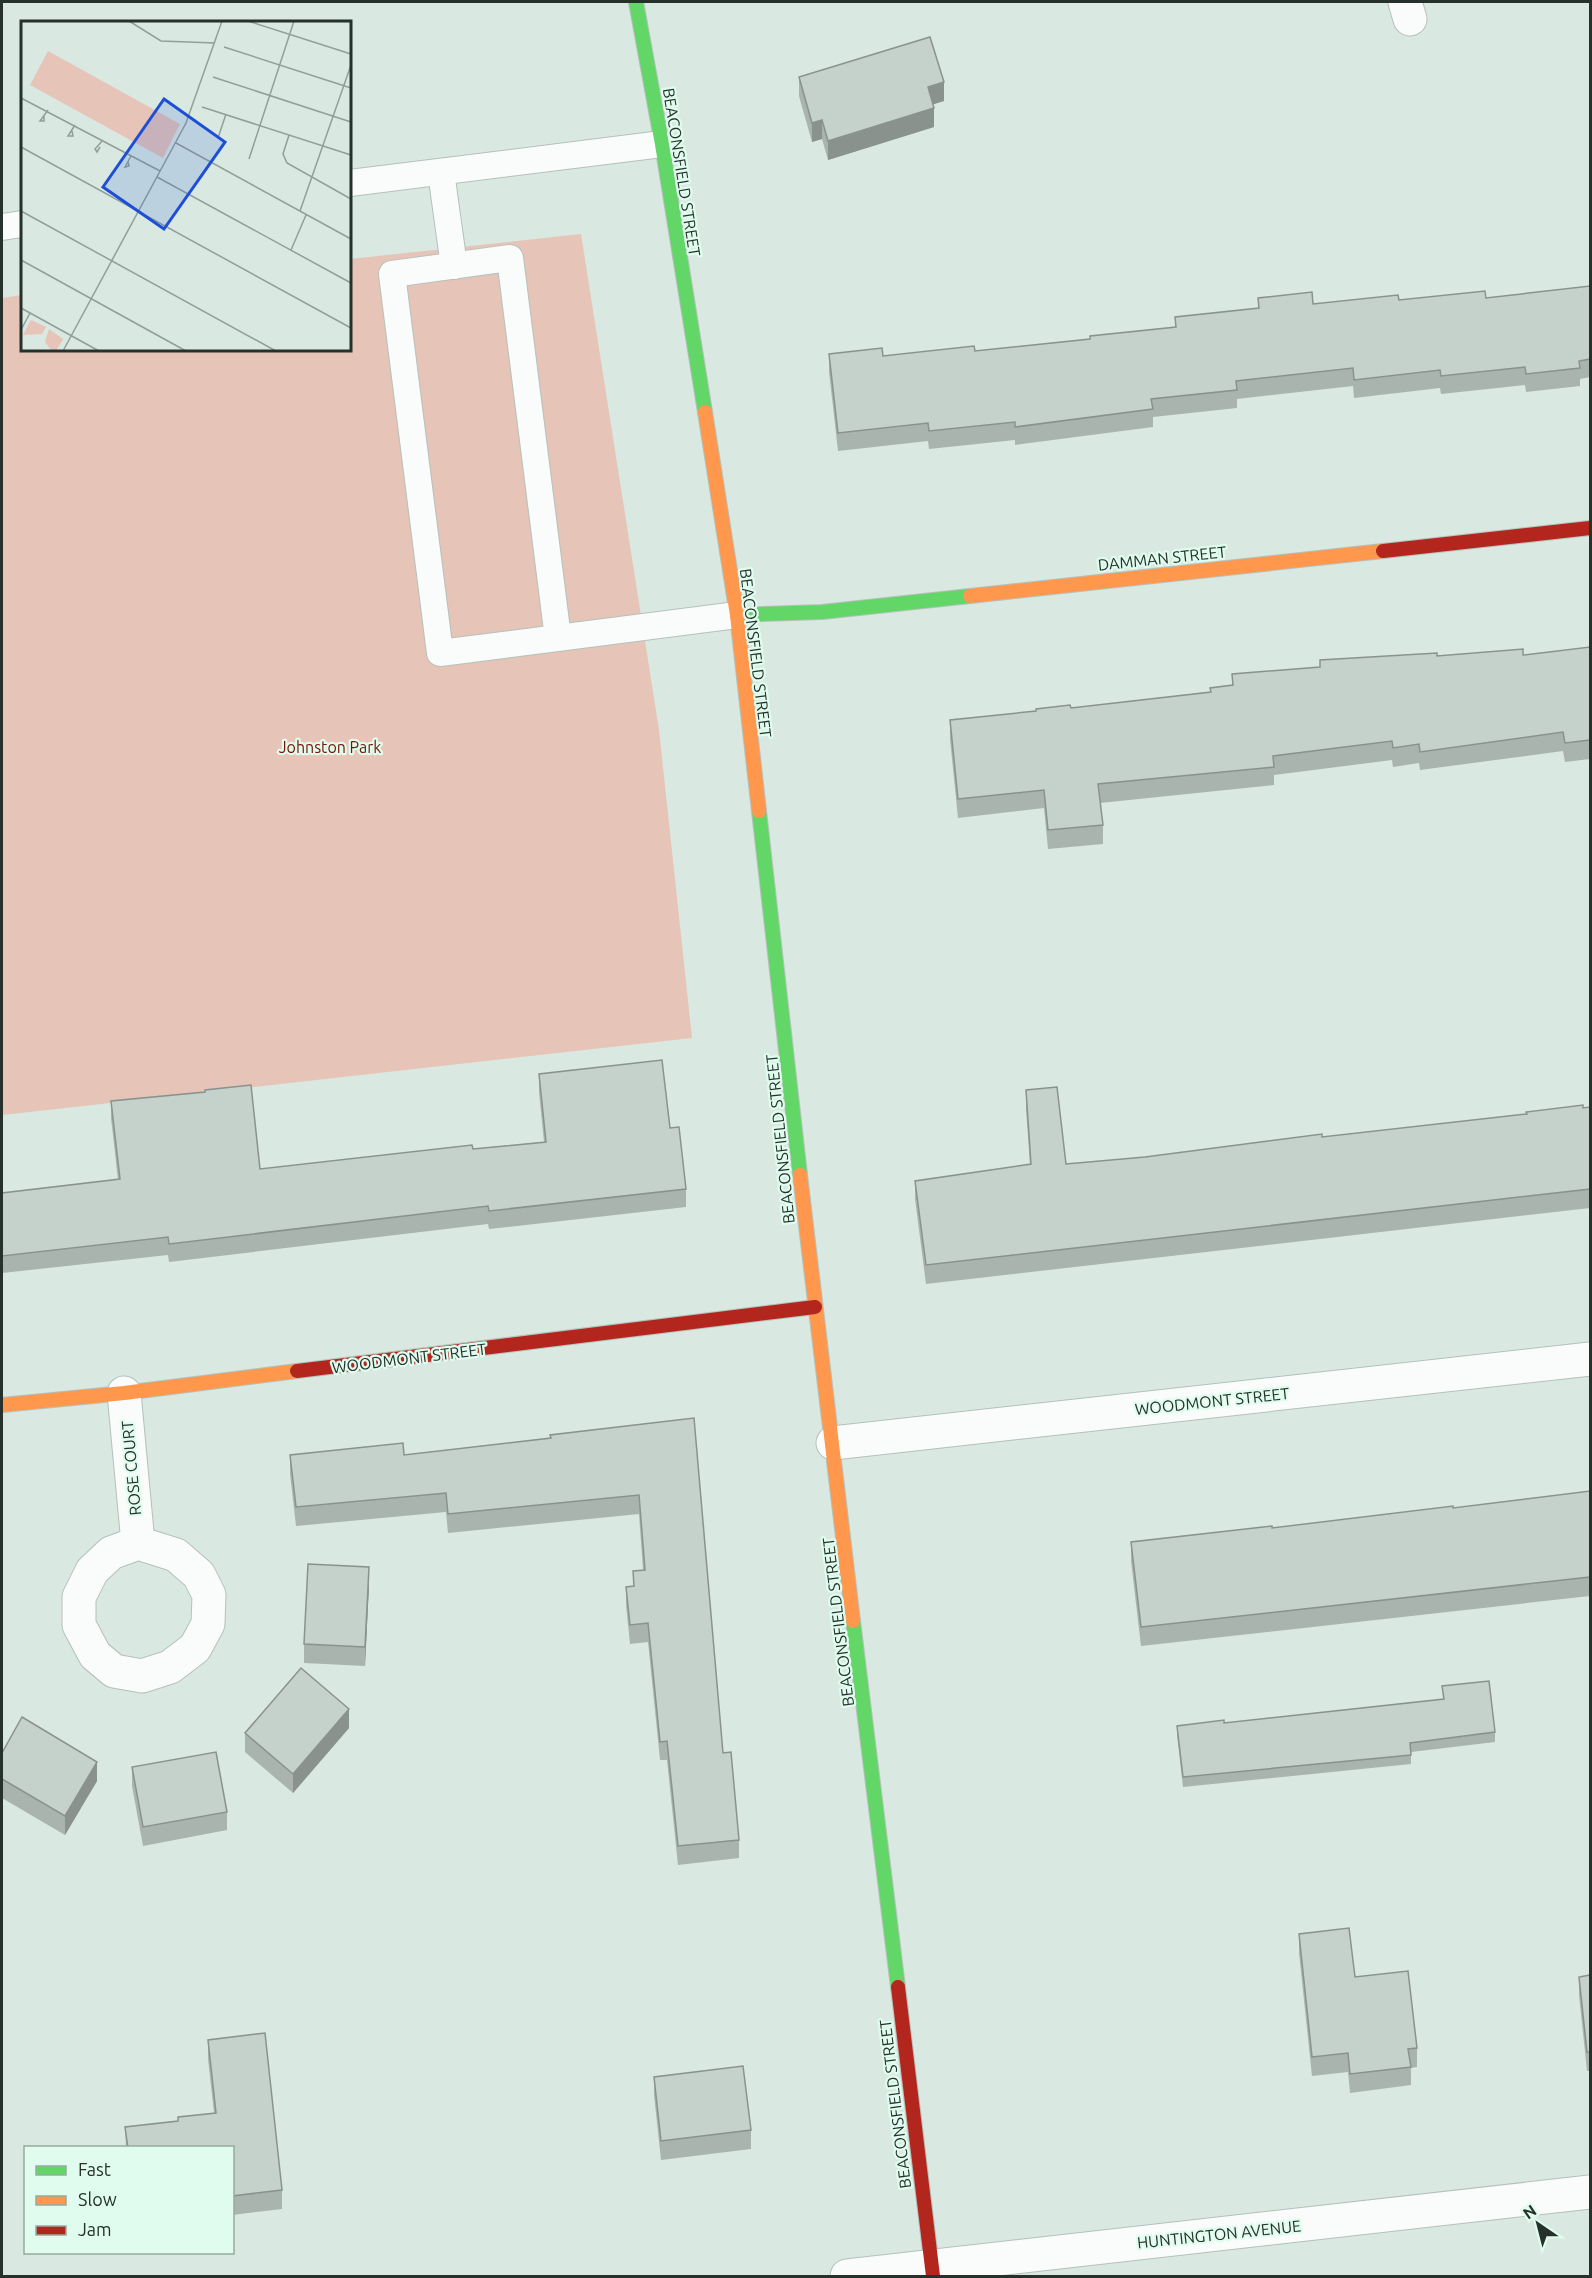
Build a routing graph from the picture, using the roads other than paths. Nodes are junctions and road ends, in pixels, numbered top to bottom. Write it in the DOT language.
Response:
graph roads {
  1 [pos="636,2"];
  2 [pos="662,144"];
  3 [pos="441,172"];
  4 [pos="351,183"];
  5 [pos="21,224"];
  6 [pos="2,227"];
  7 [pos="454,266"];
  8 [pos="1590,528"];
  9 [pos="737,615"];
  10 [pos="558,638"];
  11 [pos="815,1307"];
  12 [pos="1590,1359"];
  13 [pos="124,1393"];
  14 [pos="2,1405"];
  15 [pos="833,1443"];
  16 [pos="138,1543"];
  17 [pos="1590,2192"];
  18 [pos="932,2272"];
  19 [pos="847,2277"];
  1 -- 2 [label="street, BEACONSFIELD STREET"];
  2 -- 3 [label="lane"];
  2 -- 9 [label="street, BEACONSFIELD STREET"];
  3 -- 4 [label="lane"];
  3 -- 7 [label="lane"];
  5 -- 6 [label="lane"];
  7 -- 10 [label="lane"];
  7 -- 10 [label="lane"];
  8 -- 9 [label="street, DAMMAN STREET"];
  9 -- 10 [label="lane"];
  9 -- 11 [label="street, BEACONSFIELD STREET"];
  11 -- 13 [label="street, WOODMONT STREET"];
  11 -- 15 [label="street, BEACONSFIELD STREET"];
  12 -- 15 [label="street, WOODMONT STREET"];
  13 -- 14 [label="street, WOODMONT STREET"];
  13 -- 16 [label="street, ROSE COURT"];
  15 -- 18 [label="street, BEACONSFIELD STREET"];
  17 -- 18 [label="street, HUNTINGTON AVENUE"];
  18 -- 19 [label="street, HUNTINGTON AVENUE"];
}
